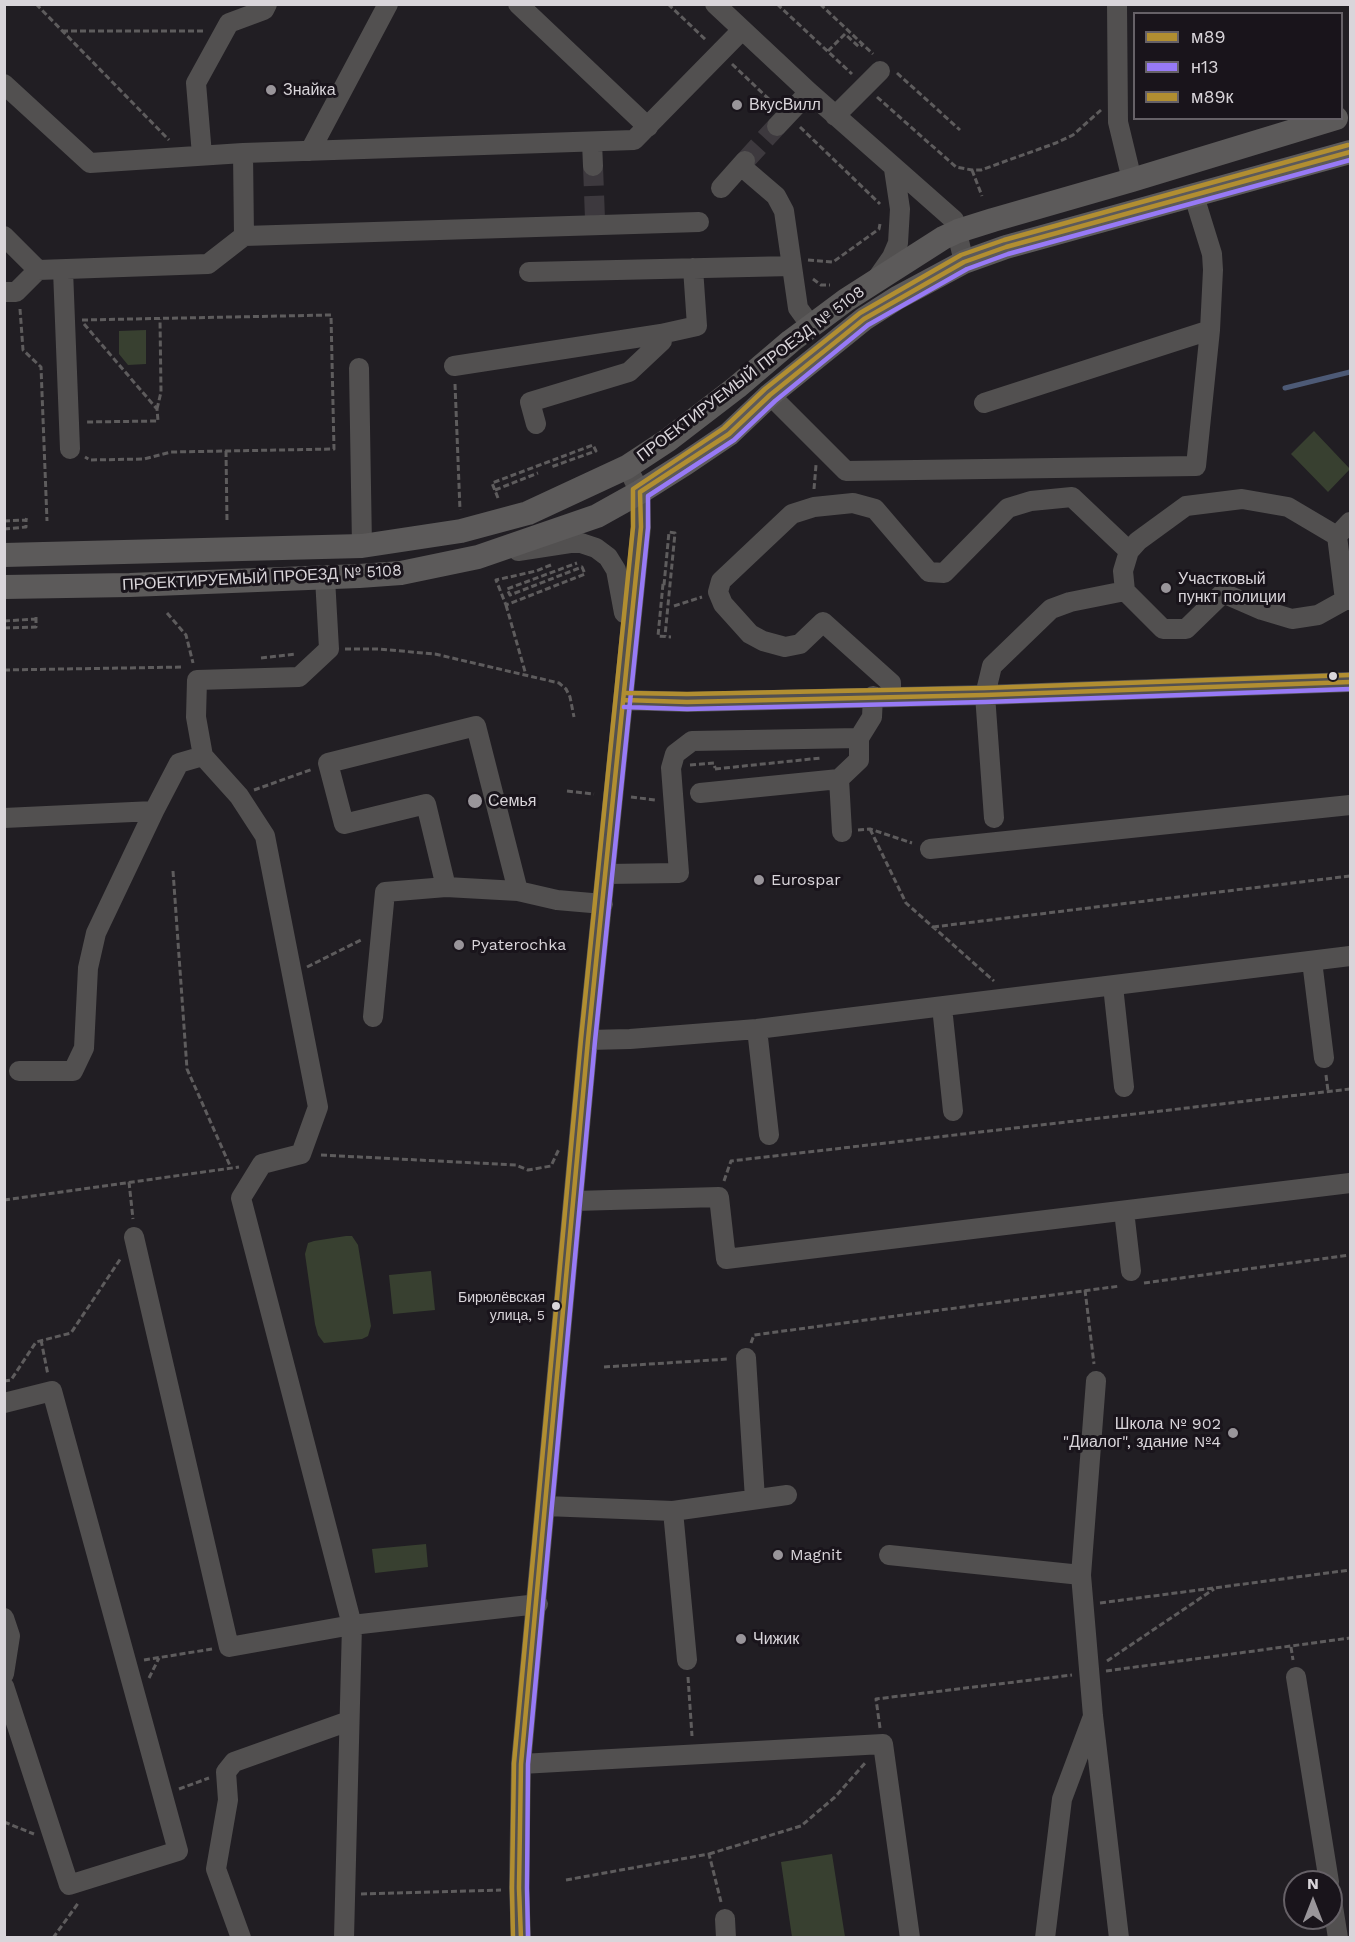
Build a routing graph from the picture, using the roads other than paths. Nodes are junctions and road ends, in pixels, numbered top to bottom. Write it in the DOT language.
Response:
graph roads {
  1 [pos="267,4"];
  2 [pos="388,4"];
  3 [pos="518,4"];
  4 [pos="715,4"];
  5 [pos="1117,4"];
  6 [pos="742,30"];
  7 [pos="883,66"];
  8 [pos="4,84"];
  9 [pos="809,92"];
  10 [pos="835,116"];
  11 [pos="1329,120"];
  12 [pos="782,121"];
  13 [pos="648,127"];
  14 [pos="592,142"];
  15 [pos="310,151"];
  16 [pos="243,153"];
  17 [pos="1350,153"];
  18 [pos="193,156"];
  19 [pos="593,166"];
  20 [pos="894,169"];
  21 [pos="1132,180"];
  22 [pos="721,188"];
  23 [pos="1194,196"];
  24 [pos="699,222"];
  25 [pos="958,231"];
  26 [pos="4,236"];
  27 [pos="244,236"];
  28 [pos="964,262"];
  29 [pos="799,263"];
  30 [pos="693,268"];
  31 [pos="38,270"];
  32 [pos="63,270"];
  33 [pos="529,272"];
  34 [pos="875,281"];
  35 [pos="4,292"];
  36 [pos="811,326"];
  37 [pos="1210,330"];
  38 [pos="661,334"];
  39 [pos="454,366"];
  40 [pos="359,368"];
  41 [pos="770,394"];
  42 [pos="984,403"];
  43 [pos="536,424"];
  44 [pos="70,448"];
  45 [pos="627,467"];
  46 [pos="640,492"];
  47 [pos="1344,529"];
  48 [pos="362,546"];
  49 [pos="1129,551"];
  50 [pos="4,555"];
  51 [pos="478,557"];
  52 [pos="325,578"];
  53 [pos="4,587"];
  54 [pos="1125,591"];
  55 [pos="1348,600"];
  56 [pos="629,646"];
  57 [pos="1350,682"];
  58 [pos="985,695"];
  59 [pos="882,696"];
  60 [pos="624,700"];
  61 [pos="859,738"];
  62 [pos="203,756"];
  63 [pos="839,779"];
  64 [pos="709,792"];
  65 [pos="1350,805"];
  66 [pos="154,811"];
  67 [pos="4,818"];
  68 [pos="994,818"];
  69 [pos="842,832"];
  70 [pos="930,849"];
  71 [pos="606,874"];
  72 [pos="446,887"];
  73 [pos="518,891"];
  74 [pos="603,904"];
  75 [pos="1350,956"];
  76 [pos="1312,961"];
  77 [pos="1113,986"];
  78 [pos="942,1007"];
  79 [pos="374,1017"];
  80 [pos="757,1029"];
  81 [pos="588,1040"];
  82 [pos="1324,1058"];
  83 [pos="19,1071"];
  84 [pos="1124,1087"];
  85 [pos="953,1111"];
  86 [pos="769,1135"];
  87 [pos="1350,1183"];
  88 [pos="574,1201"];
  89 [pos="1124,1211"];
  90 [pos="134,1237"];
  91 [pos="1132,1280"];
  92 [pos="746,1358"];
  93 [pos="1096,1380"];
  94 [pos="4,1402"];
  95 [pos="787,1495"];
  96 [pos="755,1499"];
  97 [pos="545,1506"];
  98 [pos="673,1511"];
  99 [pos="889,1555"];
  100 [pos="1081,1575"];
  101 [pos="538,1604"];
  102 [pos="4,1618"];
  103 [pos="352,1625"];
  104 [pos="687,1660"];
  105 [pos="4,1674"];
  106 [pos="1296,1677"];
  107 [pos="4,1686"];
  108 [pos="1093,1716"];
  109 [pos="349,1721"];
  110 [pos="521,1764"];
  111 [pos="1327,1870"];
  112 [pos="241,1938"];
  113 [pos="344,1938"];
  114 [pos="521,1938"];
  115 [pos="910,1938"];
  116 [pos="1046,1938"];
  117 [pos="1119,1938"];
  1 -- 18 [label="street"];
  2 -- 15 [label="street"];
  3 -- 13 [label="street"];
  4 -- 6 [label="street"];
  5 -- 21 [label="street"];
  6 -- 9 [label="street"];
  6 -- 13 [label="street"];
  7 -- 10 [label="street"];
  8 -- 18 [label="street"];
  9 -- 10 [label="street"];
  9 -- 12 [label="street"];
  10 -- 20 [label="street"];
  11 -- 21 [label="main road, ПРОЕКТИРУЕМЫЙ ПРОЕЗД № 5108"];
  13 -- 14 [label="street"];
  14 -- 15 [label="street"];
  14 -- 19 [label="street"];
  15 -- 16 [label="street"];
  16 -- 18 [label="street"];
  16 -- 27 [label="street"];
  17 -- 23 [label="main road, ПРОЕКТИРУЕМЫЙ ПРОЕЗД № 5108"];
  20 -- 25 [label="street"];
  20 -- 34 [label="street"];
  21 -- 25 [label="main road, ПРОЕКТИРУЕМЫЙ ПРОЕЗД № 5108"];
  22 -- 29 [label="street"];
  23 -- 28 [label="main road, ПРОЕКТИРУЕМЫЙ ПРОЕЗД № 5108"];
  23 -- 37 [label="street"];
  24 -- 27 [label="street"];
  25 -- 28 [label="street"];
  25 -- 34 [label="main road, ПРОЕКТИРУЕМЫЙ ПРОЕЗД № 5108"];
  26 -- 31 [label="street"];
  27 -- 32 [label="street"];
  28 -- 41 [label="main road, ПРОЕКТИРУЕМЫЙ ПРОЕЗД № 5108"];
  29 -- 30 [label="street"];
  29 -- 36 [label="street"];
  30 -- 33 [label="street"];
  30 -- 38 [label="street"];
  31 -- 32 [label="street"];
  31 -- 35 [label="street"];
  32 -- 44 [label="street"];
  34 -- 36 [label="main road, ПРОЕКТИРУЕМЫЙ ПРОЕЗД № 5108"];
  36 -- 45 [label="main road, ПРОЕКТИРУЕМЫЙ ПРОЕЗД № 5108"];
  37 -- 41 [label="street"];
  37 -- 42 [label="street"];
  38 -- 39 [label="street"];
  38 -- 43 [label="street"];
  40 -- 48 [label="street"];
  41 -- 46 [label="main road, ПРОЕКТИРУЕМЫЙ ПРОЕЗД № 5108"];
  45 -- 46 [label="street"];
  45 -- 48 [label="main road, ПРОЕКТИРУЕМЫЙ ПРОЕЗД № 5108"];
  46 -- 51 [label="main road, ПРОЕКТИРУЕМЫЙ ПРОЕЗД № 5108"];
  46 -- 56 [label="street"];
  47 -- 49 [label="street"];
  47 -- 55 [label="street"];
  48 -- 50 [label="main road, ПРОЕКТИРУЕМЫЙ ПРОЕЗД № 5108"];
  49 -- 54 [label="street"];
  49 -- 59 [label="street"];
  51 -- 52 [label="main road, ПРОЕКТИРУЕМЫЙ ПРОЕЗД № 5108"];
  51 -- 56 [label="street"];
  52 -- 53 [label="main road, ПРОЕКТИРУЕМЫЙ ПРОЕЗД № 5108"];
  52 -- 62 [label="street"];
  54 -- 55 [label="street"];
  54 -- 58 [label="street"];
  56 -- 60 [label="street"];
  57 -- 58 [label="street"];
  58 -- 59 [label="street"];
  58 -- 68 [label="street"];
  59 -- 60 [label="street"];
  59 -- 61 [label="street"];
  60 -- 71 [label="street"];
  61 -- 63 [label="street"];
  61 -- 71 [label="street"];
  62 -- 66 [label="street"];
  62 -- 103 [label="street"];
  63 -- 64 [label="street"];
  63 -- 69 [label="street"];
  65 -- 70 [label="street"];
  66 -- 67 [label="street"];
  66 -- 83 [label="street"];
  71 -- 74 [label="street"];
  72 -- 73 [label="street"];
  72 -- 73 [label="street"];
  72 -- 79 [label="street"];
  73 -- 74 [label="street"];
  74 -- 81 [label="street"];
  75 -- 76 [label="street"];
  76 -- 77 [label="street"];
  76 -- 82 [label="street"];
  77 -- 78 [label="street"];
  77 -- 84 [label="street"];
  78 -- 80 [label="street"];
  78 -- 85 [label="street"];
  80 -- 81 [label="street"];
  80 -- 86 [label="street"];
  81 -- 88 [label="street"];
  87 -- 89 [label="street"];
  88 -- 89 [label="street"];
  88 -- 97 [label="street"];
  89 -- 91 [label="street"];
  90 -- 103 [label="street"];
  92 -- 96 [label="street"];
  93 -- 100 [label="street"];
  94 -- 107 [label="street"];
  95 -- 96 [label="street"];
  96 -- 98 [label="street"];
  97 -- 98 [label="street"];
  97 -- 101 [label="street"];
  98 -- 104 [label="street"];
  99 -- 100 [label="street"];
  100 -- 108 [label="street"];
  101 -- 103 [label="street"];
  101 -- 110 [label="street"];
  102 -- 105 [label="street"];
  103 -- 109 [label="street"];
  106 -- 111 [label="street"];
  108 -- 116 [label="street"];
  108 -- 117 [label="street"];
  109 -- 112 [label="street"];
  109 -- 113 [label="street"];
  110 -- 114 [label="street"];
  110 -- 115 [label="street"];
}
